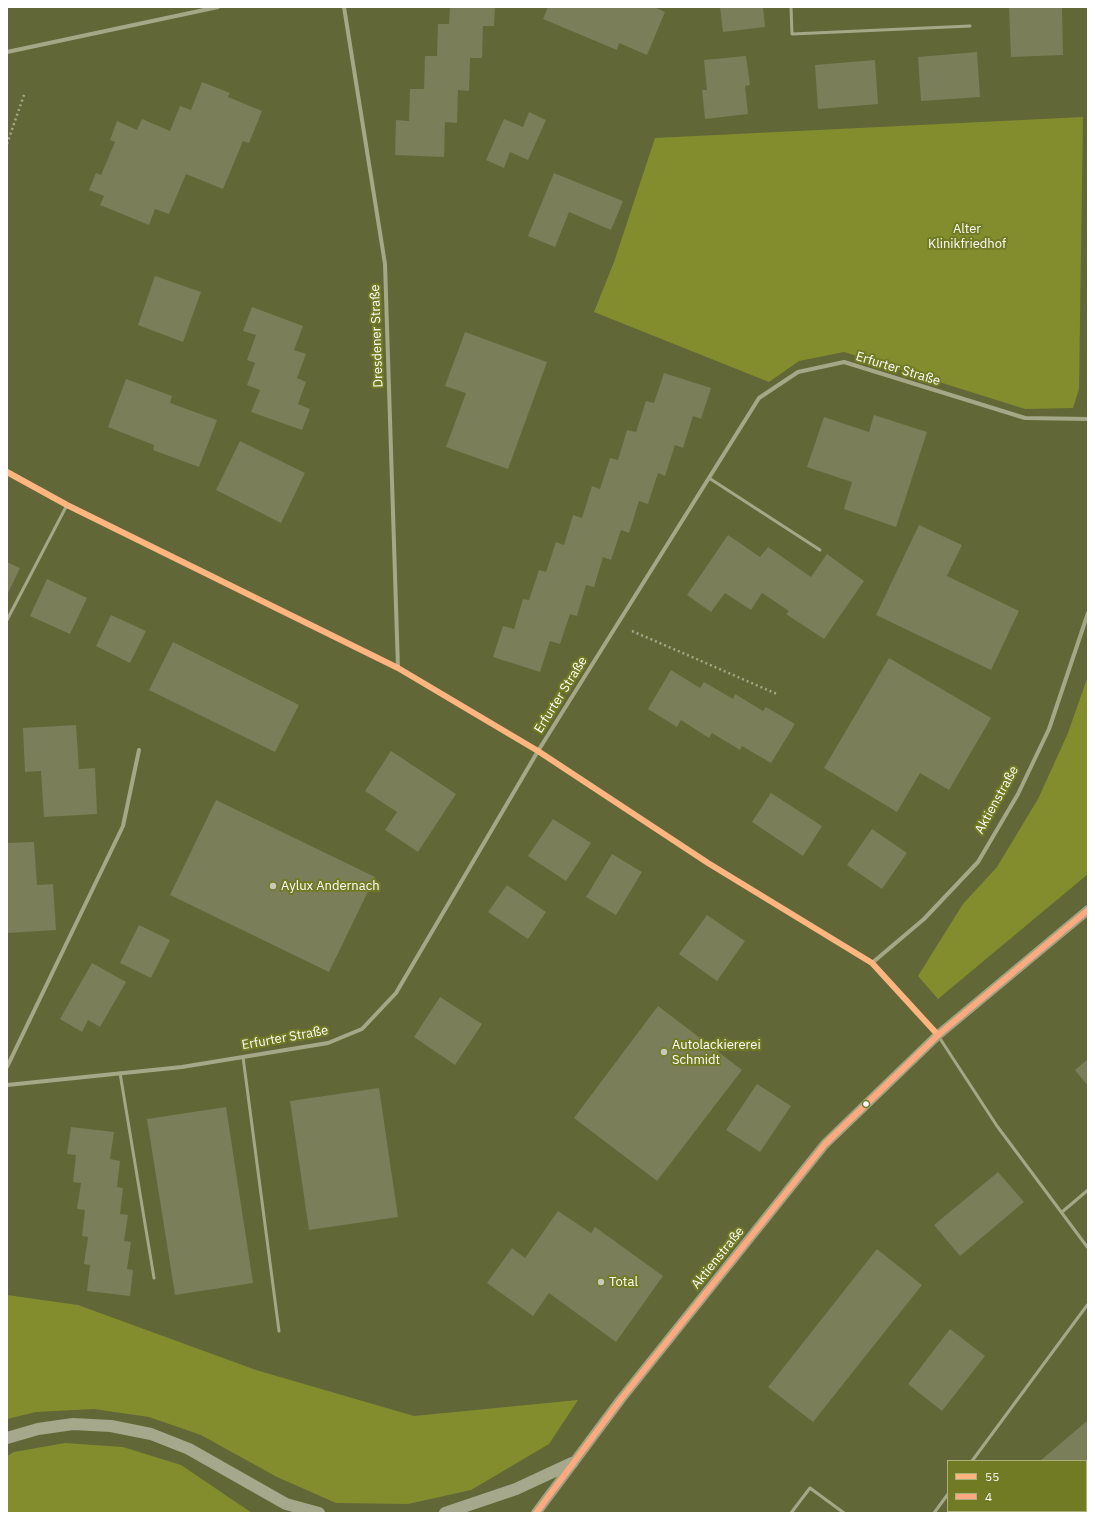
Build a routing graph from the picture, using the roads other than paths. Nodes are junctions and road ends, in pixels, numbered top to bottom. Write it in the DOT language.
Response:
graph roads {
  1 [pos="218,7"];
  2 [pos="344,7"];
  3 [pos="791,7"];
  4 [pos="970,26"];
  5 [pos="7,52"];
  6 [pos="1088,419"];
  7 [pos="7,472"];
  8 [pos="709,478"];
  9 [pos="66,505"];
  10 [pos="820,550"];
  11 [pos="1088,613"];
  12 [pos="7,620"];
  13 [pos="398,668"];
  14 [pos="139,750"];
  15 [pos="538,751"];
  16 [pos="1088,910"];
  17 [pos="872,963"];
  18 [pos="938,1035"];
  19 [pos="243,1056"];
  20 [pos="7,1067"];
  21 [pos="120,1073"];
  22 [pos="7,1085"];
  23 [pos="1088,1190"];
  24 [pos="1062,1212"];
  25 [pos="1088,1248"];
  26 [pos="154,1278"];
  27 [pos="1088,1304"];
  28 [pos="279,1331"];
  29 [pos="7,1438"];
  30 [pos="973,1460"];
  31 [pos="572,1463"];
  32 [pos="947,1495"];
  33 [pos="286,1504"];
  34 [pos="295,1513"];
  35 [pos="319,1513"];
  36 [pos="446,1513"];
  37 [pos="536,1513"];
  38 [pos="791,1513"];
  39 [pos="844,1513"];
  40 [pos="934,1513"];
  1 -- 5 [label="street"];
  2 -- 13 [label="street, Dresdener Straße"];
  3 -- 4 [label="lane"];
  6 -- 8 [label="street, Erfurter Straße"];
  7 -- 9 [label="street"];
  8 -- 10 [label="lane"];
  8 -- 15 [label="street, Erfurter Straße"];
  9 -- 12 [label="lane"];
  9 -- 13 [label="street"];
  11 -- 17 [label="street, Aktienstraße"];
  13 -- 15 [label="street"];
  14 -- 20 [label="street"];
  15 -- 17 [label="street"];
  15 -- 19 [label="street, Erfurter Straße"];
  16 -- 18 [label="street, Aktienstraße"];
  17 -- 18 [label="street"];
  18 -- 24 [label="lane"];
  18 -- 31 [label="street, Aktienstraße"];
  19 -- 21 [label="street, Erfurter Straße"];
  19 -- 28 [label="lane"];
  21 -- 22 [label="street, Erfurter Straße"];
  21 -- 26 [label="lane"];
  23 -- 24 [label="lane"];
  24 -- 25 [label="lane"];
  27 -- 30 [label="lane"];
  29 -- 33 [label="highway"];
  31 -- 36 [label="highway"];
  31 -- 37 [label="street, Aktienstraße"];
  32 -- 40 [label="lane"];
  33 -- 34 [label="highway"];
  33 -- 35 [label="highway"];
  38 -- 39 [label="lane"];
}
